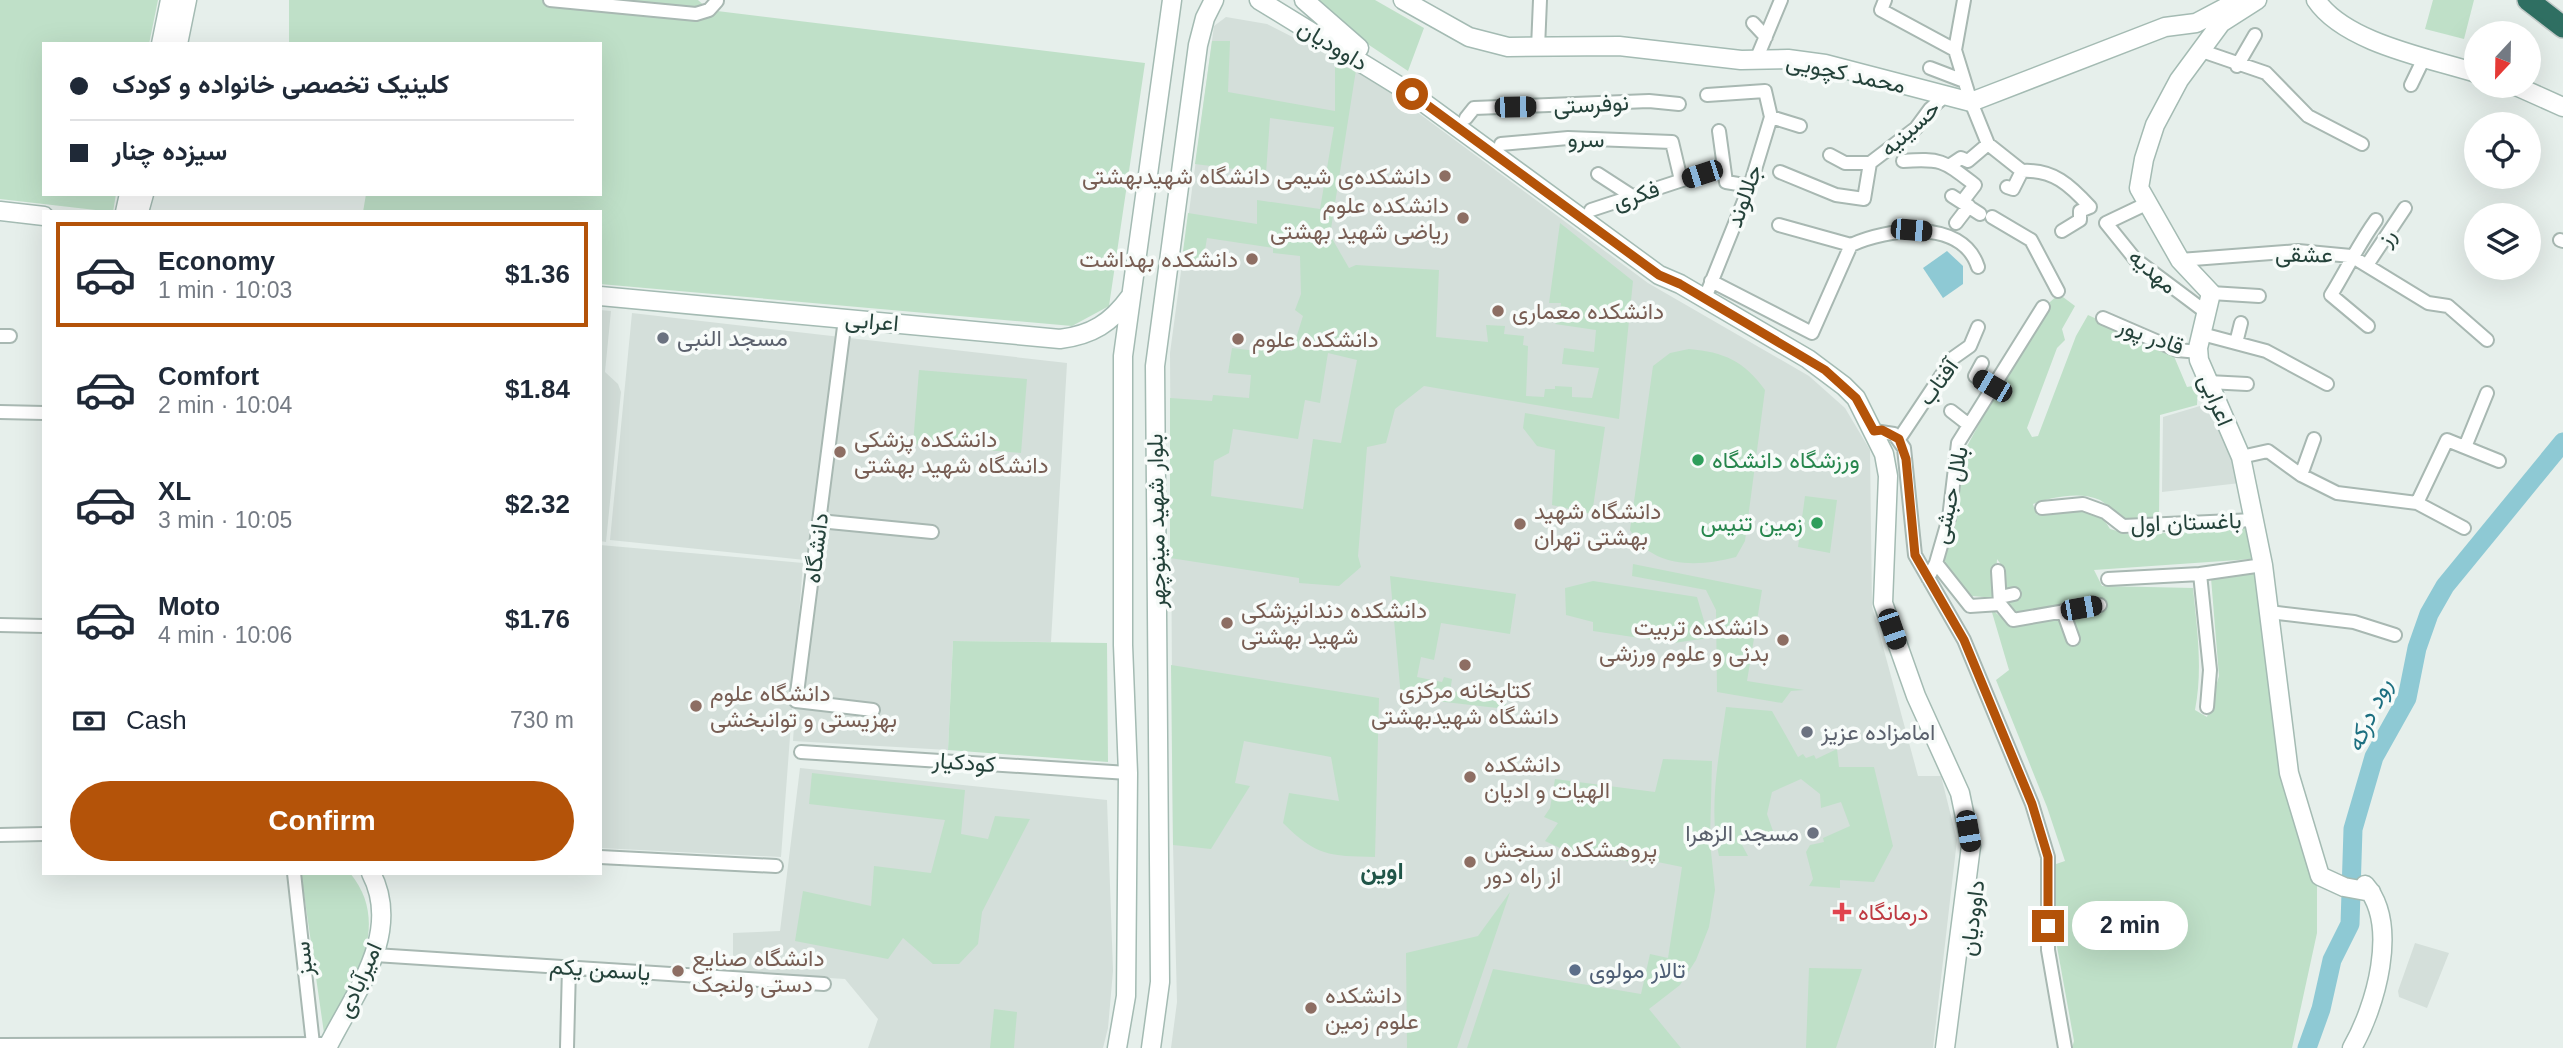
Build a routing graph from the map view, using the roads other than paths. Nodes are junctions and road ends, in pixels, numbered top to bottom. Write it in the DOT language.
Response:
graph roads {
  1 [pos="170,0"];
  2 [pos="187,0"];
  3 [pos="550,0"];
  4 [pos="1172,0"];
  5 [pos="1214,0"];
  6 [pos="1259,0"];
  7 [pos="1304,0"];
  8 [pos="1403,0"];
  9 [pos="1540,0"];
  10 [pos="1885,0"];
  11 [pos="1964,0"];
  12 [pos="2257,0"];
  13 [pos="2316,0"];
  14 [pos="2528,0"];
  15 [pos="717,1"];
  16 [pos="1778,1"];
  17 [pos="2232,2"];
  18 [pos="1753,23"];
  19 [pos="2563,27"];
  20 [pos="2255,35"];
  21 [pos="1766,37"];
  22 [pos="161,42"];
  23 [pos="178,42"];
  24 [pos="1342,43"];
  25 [pos="1538,48"];
  26 [pos="1955,50"];
  27 [pos="2199,50"];
  28 [pos="2425,57"];
  29 [pos="1756,60"];
  30 [pos="2237,65"];
  31 [pos="1930,68"];
  32 [pos="2464,69"];
  33 [pos="1964,81"];
  34 [pos="2411,85"];
  35 [pos="1707,96"];
  36 [pos="1945,96"];
  37 [pos="2541,97"];
  38 [pos="1971,102"];
  39 [pos="1679,104"];
  40 [pos="2563,107"];
  41 [pos="1771,117"];
  42 [pos="1466,118"];
  43 [pos="1800,126"];
  44 [pos="1719,131"];
  45 [pos="1501,144"];
  46 [pos="1987,144"];
  47 [pos="2362,144"];
  48 [pos="1830,155"];
  49 [pos="1903,161"];
  50 [pos="1870,163"];
  51 [pos="1950,166"];
  52 [pos="1722,167"];
  53 [pos="2022,171"];
  54 [pos="1780,172"];
  55 [pos="1598,174"];
  56 [pos="1681,180"];
  57 [pos="1750,186"];
  58 [pos="2007,187"];
  59 [pos="1632,196"];
  60 [pos="2148,203"];
  61 [pos="1971,207"];
  62 [pos="2405,208"];
  63 [pos="1591,210"];
  64 [pos="0,211"];
  65 [pos="42,216"];
  66 [pos="2376,220"];
  67 [pos="1956,223"];
  68 [pos="1779,225"];
  69 [pos="2062,231"];
  70 [pos="1851,245"];
  71 [pos="2351,256"];
  72 [pos="2180,260"];
  73 [pos="2367,265"];
  74 [pos="1978,267"];
  75 [pos="1680,284"];
  76 [pos="1708,289"];
  77 [pos="2058,291"];
  78 [pos="2211,293"];
  79 [pos="602,296"];
  80 [pos="2259,296"];
  81 [pos="1130,297"];
  82 [pos="2043,307"];
  83 [pos="2207,313"];
  84 [pos="2104,318"];
  85 [pos="845,319"];
  86 [pos="2241,323"];
  87 [pos="2368,326"];
  88 [pos="1978,327"];
  89 [pos="2487,340"];
  90 [pos="2200,343"];
  91 [pos="2236,343"];
  92 [pos="1982,363"];
  93 [pos="2208,382"];
  94 [pos="2247,384"];
  95 [pos="2327,384"];
  96 [pos="1992,386"];
  97 [pos="2487,393"];
  98 [pos="1951,411"];
  99 [pos="0,412"];
  100 [pos="42,413"];
  101 [pos="1969,425"];
  102 [pos="1874,431"];
  103 [pos="1899,439"];
  104 [pos="2314,439"];
  105 [pos="2465,447"];
  106 [pos="2241,457"];
  107 [pos="2499,461"];
  108 [pos="2301,475"];
  109 [pos="2417,503"];
  110 [pos="2042,508"];
  111 [pos="2254,520"];
  112 [pos="819,521"];
  113 [pos="2464,528"];
  114 [pos="932,532"];
  115 [pos="1936,563"];
  116 [pos="2263,565"];
  117 [pos="1998,571"];
  118 [pos="2200,574"];
  119 [pos="1928,578"];
  120 [pos="2108,579"];
  121 [pos="2014,594"];
  122 [pos="2000,601"];
  123 [pos="2100,605"];
  124 [pos="2063,611"];
  125 [pos="2269,612"];
  126 [pos="0,625"];
  127 [pos="42,626"];
  128 [pos="2395,635"];
  129 [pos="2073,639"];
  130 [pos="2207,707"];
  131 [pos="873,710"];
  132 [pos="1926,718"];
  133 [pos="801,752"];
  134 [pos="1128,773"];
  135 [pos="42,834"];
  136 [pos="0,835"];
  137 [pos="602,858"];
  138 [pos="776,866"];
  139 [pos="294,875"];
  140 [pos="372,875"];
  141 [pos="375,955"];
  142 [pos="569,967"];
  143 [pos="824,984"];
  144 [pos="2361,1039"];
  145 [pos="0,1045"];
  146 [pos="324,1046"];
  147 [pos="567,1048"];
  148 [pos="1117,1048"];
  149 [pos="1151,1048"];
  150 [pos="1945,1048"];
  151 [pos="1956,1048"];
  152 [pos="2065,1048"];
  153 [pos="2352,1048"];
  1 -- 22 [label="street"];
  2 -- 23 [label="street"];
  3 -- 15 [label="street"];
  4 -- 81 [label="street, بلوار شهید مینوچهر"];
  5 -- 149 [label="street, بلوار شهید مینوچهر"];
  6 -- 24 [label="street, داوودیان"];
  7 -- 24 [label="street, داوودیان"];
  8 -- 25 [label="street, محمد کچویی"];
  9 -- 25 [label="street"];
  10 -- 26 [label="street"];
  11 -- 26 [label="street"];
  12 -- 27 [label="street"];
  13 -- 28 [label="street"];
  14 -- 19 [label="highway"];
  16 -- 21 [label="street"];
  17 -- 38 [label="street"];
  18 -- 21 [label="street"];
  20 -- 30 [label="street"];
  21 -- 29 [label="street"];
  24 -- 42 [label="street, داوودیان"];
  24 -- 75 [label="street, داوودیان"];
  25 -- 29 [label="street, محمد کچویی"];
  26 -- 33 [label="street"];
  27 -- 30 [label="street"];
  27 -- 60 [label="street"];
  28 -- 32 [label="street"];
  28 -- 34 [label="street"];
  29 -- 36 [label="street, محمد کچویی"];
  30 -- 47 [label="street"];
  31 -- 33 [label="street"];
  33 -- 38 [label="street"];
  35 -- 41 [label="street, جلالوند"];
  36 -- 38 [label="street, محمد کچویی"];
  36 -- 50 [label="street, حسینیه"];
  37 -- 40 [label="street"];
  38 -- 46 [label="street"];
  39 -- 42 [label="street, نوفرستی"];
  41 -- 43 [label="street"];
  41 -- 57 [label="street, جلالوند"];
  42 -- 45 [label="street, داوودیان"];
  44 -- 52 [label="street"];
  45 -- 56 [label="street, سرو"];
  45 -- 63 [label="street, داوودیان"];
  46 -- 51 [label="street"];
  46 -- 53 [label="street"];
  48 -- 50 [label="street"];
  49 -- 51 [label="street"];
  50 -- 54 [label="street, حسینیه"];
  51 -- 61 [label="street"];
  52 -- 56 [label="street, فکری"];
  52 -- 57 [label="street"];
  53 -- 58 [label="street"];
  53 -- 69 [label="street"];
  55 -- 59 [label="street"];
  56 -- 59 [label="street, فکری"];
  57 -- 76 [label="street, جلالوند"];
  59 -- 63 [label="street, فکری"];
  60 -- 72 [label="street"];
  60 -- 83 [label="street, مهدیه"];
  61 -- 67 [label="street"];
  61 -- 77 [label="street"];
  62 -- 73 [label="street, رز"];
  63 -- 75 [label="street, داوودیان"];
  64 -- 65 [label="street"];
  66 -- 71 [label="street"];
  68 -- 70 [label="street"];
  70 -- 74 [label="street"];
  70 -- 76 [label="street"];
  71 -- 72 [label="street, عشقی"];
  71 -- 73 [label="street, عشقی"];
  71 -- 87 [label="street"];
  72 -- 78 [label="street"];
  73 -- 89 [label="street, عشقی"];
  75 -- 76 [label="street, داوودیان"];
  76 -- 102 [label="street, داوودیان"];
  78 -- 80 [label="street"];
  78 -- 83 [label="street"];
  79 -- 85 [label="street, اعرابی"];
  81 -- 85 [label="street, اعرابی"];
  81 -- 134 [label="street, بلوار شهید مینوچهر"];
  82 -- 96 [label="street, بلال حبشی"];
  83 -- 90 [label="street"];
  84 -- 90 [label="street, قادر پور"];
  85 -- 112 [label="street, دانشگاه"];
  86 -- 91 [label="street"];
  88 -- 103 [label="street, آفتاب"];
  90 -- 91 [label="street, قادر پور"];
  90 -- 93 [label="street, اعرابی"];
  91 -- 95 [label="street, قادر پور"];
  92 -- 96 [label="street"];
  93 -- 94 [label="street"];
  93 -- 106 [label="street, اعرابی"];
  96 -- 101 [label="street, بلال حبشی"];
  97 -- 105 [label="street"];
  98 -- 101 [label="street"];
  99 -- 100 [label="street"];
  101 -- 115 [label="street, بلال حبشی"];
  102 -- 103 [label="street"];
  102 -- 132 [label="street, داوودیان"];
  103 -- 119 [label="street"];
  104 -- 108 [label="street"];
  105 -- 107 [label="street"];
  105 -- 109 [label="street"];
  106 -- 108 [label="street"];
  106 -- 111 [label="street, اعرابی"];
  108 -- 109 [label="street"];
  109 -- 113 [label="street"];
  110 -- 111 [label="street, باغستان اول"];
  111 -- 116 [label="street, اعرابی"];
  112 -- 114 [label="street"];
  112 -- 131 [label="street, دانشگاه"];
  115 -- 119 [label="street, بلال حبشی"];
  115 -- 122 [label="street"];
  116 -- 118 [label="street"];
  116 -- 125 [label="street, اعرابی"];
  117 -- 122 [label="street"];
  118 -- 120 [label="street"];
  118 -- 130 [label="street"];
  119 -- 152 [label="street"];
  121 -- 122 [label="street"];
  122 -- 124 [label="street"];
  123 -- 124 [label="street"];
  124 -- 129 [label="street"];
  125 -- 128 [label="street"];
  125 -- 144 [label="street, اعرابی"];
  126 -- 127 [label="street"];
  132 -- 150 [label="street, داوودیان"];
  132 -- 151 [label="street, داوودیان"];
  133 -- 134 [label="street, کودکیار"];
  134 -- 148 [label="street, بلوار شهید مینوچهر"];
  135 -- 136 [label="street"];
  137 -- 138 [label="street"];
  139 -- 146 [label="street, سبز"];
  140 -- 141 [label="street, امیرآبادی"];
  141 -- 142 [label="street, یاسمن یکم"];
  141 -- 146 [label="street, امیرآبادی"];
  142 -- 143 [label="street, یاسمن یکم"];
  142 -- 147 [label="street"];
  144 -- 153 [label="street"];
  145 -- 146 [label="street"];
}
